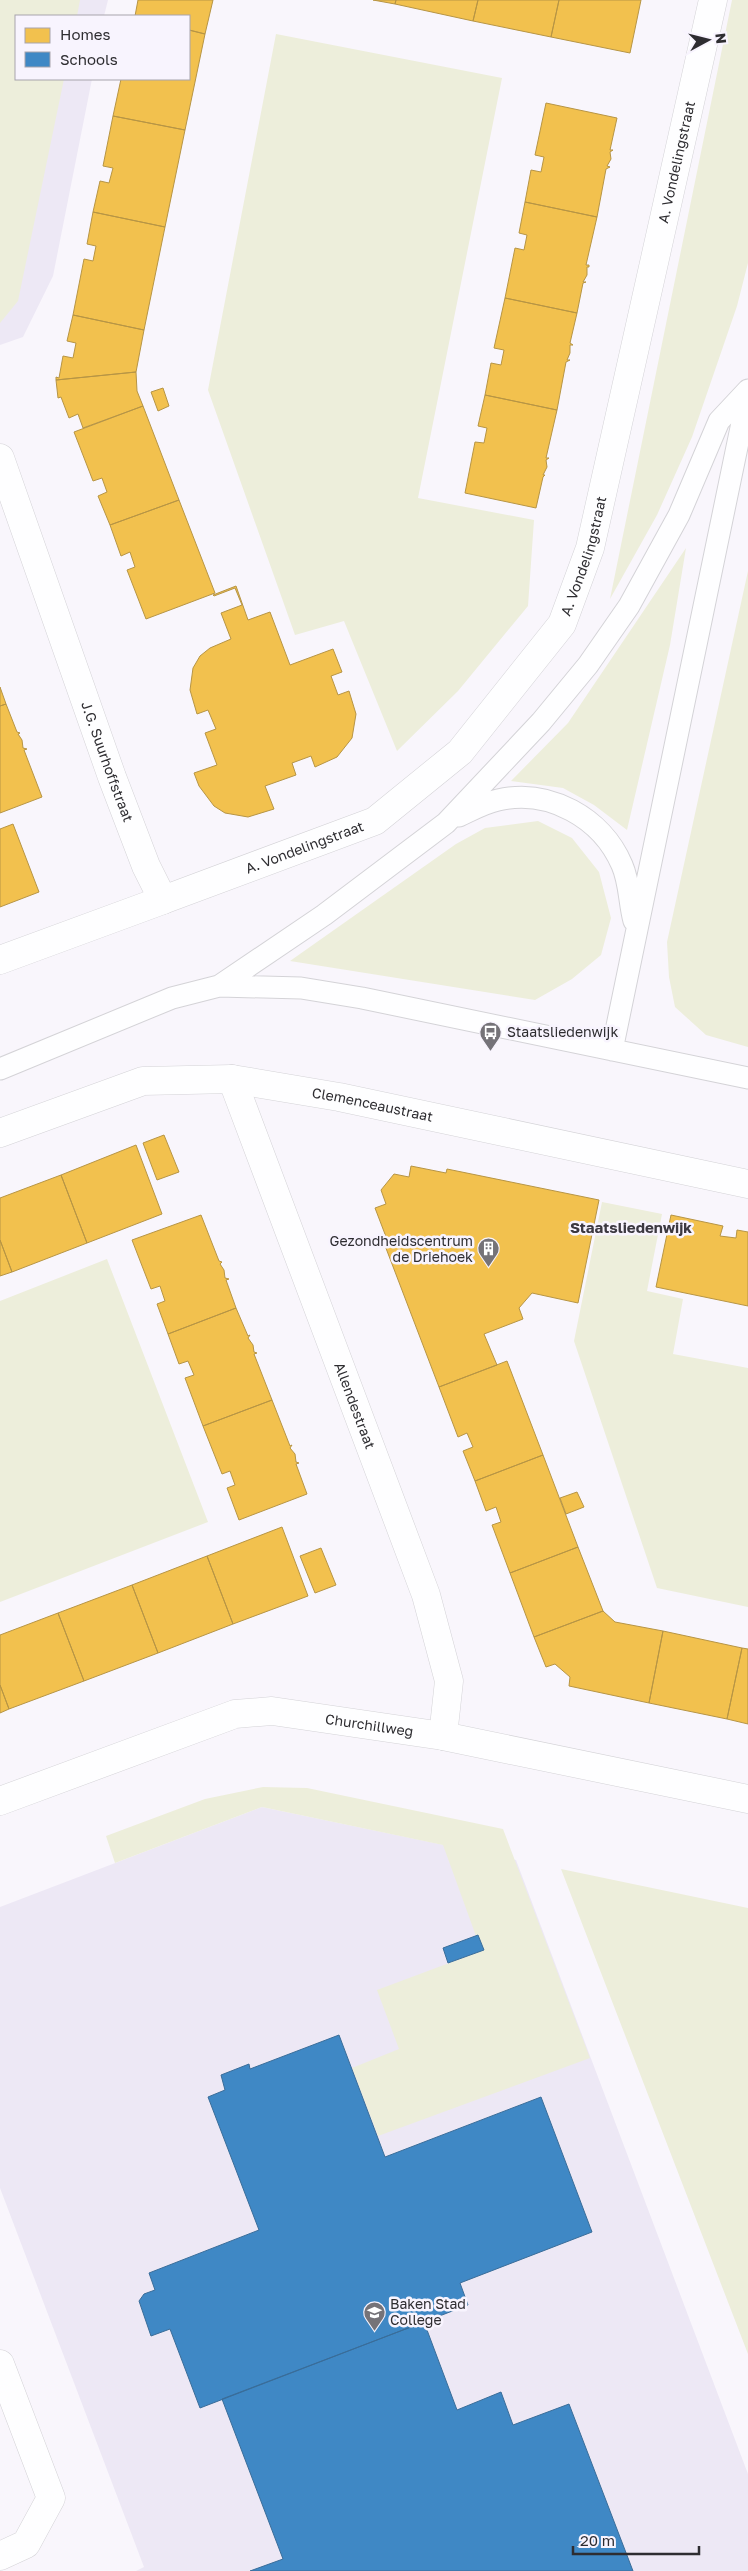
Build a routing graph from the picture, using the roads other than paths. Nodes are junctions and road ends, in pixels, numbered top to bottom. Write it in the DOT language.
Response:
graph roads {
  1 [pos="713,0"];
  2 [pos="748,390"];
  3 [pos="748,394"];
  4 [pos="0,458"];
  5 [pos="446,823"];
  6 [pos="163,900"];
  7 [pos="637,931"];
  8 [pos="0,960"];
  9 [pos="219,986"];
  10 [pos="612,1050"];
  11 [pos="0,1069"];
  12 [pos="748,1078"];
  13 [pos="232,1079"];
  14 [pos="0,1133"];
  15 [pos="748,1184"];
  16 [pos="443,1736"];
  17 [pos="748,1799"];
  18 [pos="0,1801"];
  19 [pos="0,2364"];
  20 [pos="0,2556"];
  1 -- 6 [label="street, A. Vondelingstraat"];
  2 -- 5 [label="lane"];
  3 -- 7 [label="lane"];
  4 -- 6 [label="street, J.G. Suurhoffstraat"];
  5 -- 7 [label="lane"];
  5 -- 9 [label="lane"];
  6 -- 8 [label="street"];
  7 -- 10 [label="lane"];
  9 -- 10 [label="lane"];
  9 -- 11 [label="lane"];
  10 -- 12 [label="lane"];
  13 -- 14 [label="street, Clemenceaustraat"];
  13 -- 15 [label="street, Clemenceaustraat"];
  13 -- 16 [label="street, Allendestraat"];
  16 -- 17 [label="street, Churchillweg"];
  16 -- 18 [label="street, Churchillweg"];
  19 -- 20 [label="street"];
}
